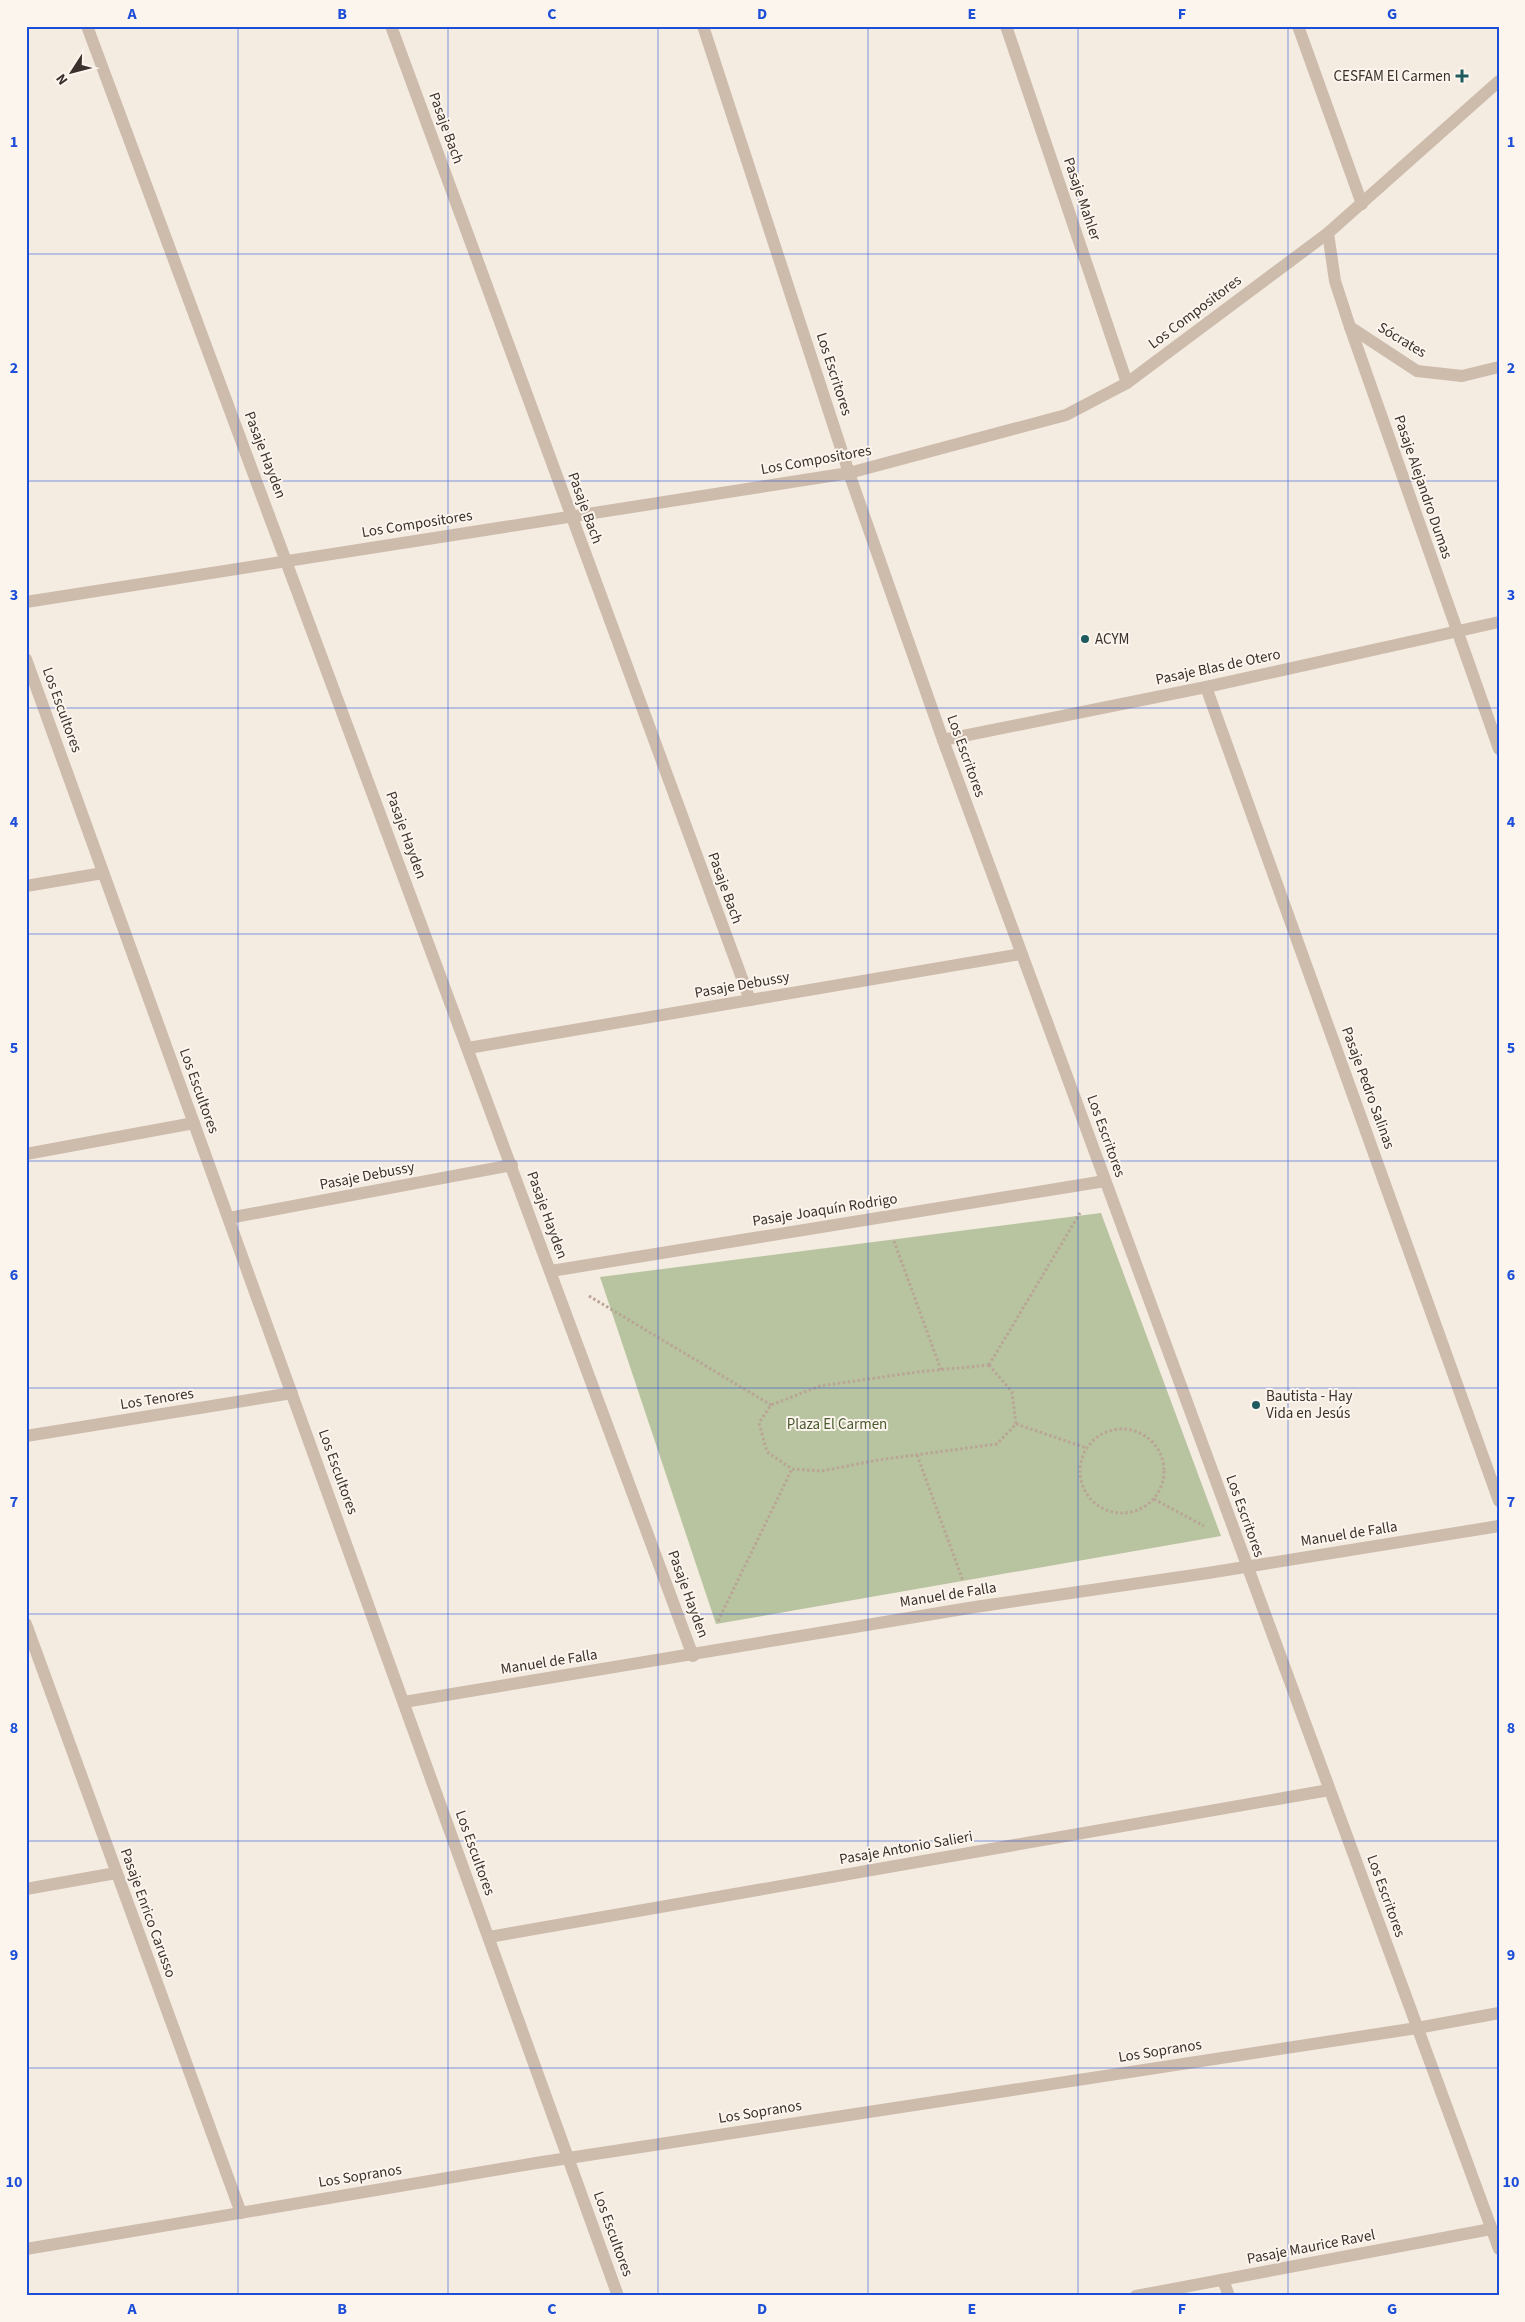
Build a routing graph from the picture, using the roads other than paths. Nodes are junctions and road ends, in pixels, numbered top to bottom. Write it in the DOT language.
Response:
graph roads {
  1 [pos="87,26"];
  2 [pos="391,26"];
  3 [pos="704,26"];
  4 [pos="1006,26"];
  5 [pos="1298,26"];
  6 [pos="1499,81"];
  7 [pos="1362,204"];
  8 [pos="1328,233"];
  9 [pos="1350,327"];
  10 [pos="1499,367"];
  11 [pos="1127,383"];
  12 [pos="849,473"];
  13 [pos="571,516"];
  14 [pos="287,561"];
  15 [pos="26,602"];
  16 [pos="1499,622"];
  17 [pos="1456,631"];
  18 [pos="26,659"];
  19 [pos="1206,687"];
  20 [pos="943,740"];
  21 [pos="1499,749"];
  22 [pos="103,873"];
  23 [pos="26,886"];
  24 [pos="1021,954"];
  25 [pos="750,1000"];
  26 [pos="468,1048"];
  27 [pos="194,1123"];
  28 [pos="26,1154"];
  29 [pos="512,1165"];
  30 [pos="1105,1181"];
  31 [pos="228,1218"];
  32 [pos="551,1271"];
  33 [pos="292,1394"];
  34 [pos="26,1436"];
  35 [pos="1499,1500"];
  36 [pos="1499,1526"];
  37 [pos="1246,1566"];
  38 [pos="26,1624"];
  39 [pos="693,1656"];
  40 [pos="404,1702"];
  41 [pos="1330,1790"];
  42 [pos="116,1873"];
  43 [pos="26,1889"];
  44 [pos="489,1937"];
  45 [pos="1499,2013"];
  46 [pos="1417,2028"];
  47 [pos="569,2160"];
  48 [pos="241,2213"];
  49 [pos="1491,2229"];
  50 [pos="26,2249"];
  51 [pos="1499,2250"];
  52 [pos="1224,2280"];
  53 [pos="618,2296"];
  54 [pos="1136,2296"];
  55 [pos="1229,2296"];
  1 -- 14 [label="street, Pasaje Hayden"];
  2 -- 13 [label="street, Pasaje Bach"];
  3 -- 12 [label="street, Los Escritores"];
  4 -- 11 [label="street, Pasaje Mahler"];
  5 -- 7 [label="street"];
  6 -- 7 [label="street, Los Compositores"];
  7 -- 8 [label="street, Los Compositores"];
  8 -- 9 [label="street, Pasaje Alejandro Dumas"];
  8 -- 11 [label="street, Los Compositores"];
  9 -- 10 [label="street, Sócrates"];
  9 -- 17 [label="street, Pasaje Alejandro Dumas"];
  11 -- 12 [label="street, Los Compositores"];
  12 -- 13 [label="street, Los Compositores"];
  12 -- 20 [label="street, Los Escritores"];
  13 -- 14 [label="street, Los Compositores"];
  13 -- 25 [label="street, Pasaje Bach"];
  14 -- 15 [label="street, Los Compositores"];
  14 -- 26 [label="street, Pasaje Hayden"];
  16 -- 17 [label="street, Pasaje Blas de Otero"];
  17 -- 19 [label="street, Pasaje Blas de Otero"];
  17 -- 21 [label="street, Pasaje Alejandro Dumas"];
  18 -- 22 [label="street, Los Escultores"];
  19 -- 20 [label="street, Pasaje Blas de Otero"];
  19 -- 35 [label="street, Pasaje Pedro Salinas"];
  20 -- 24 [label="street, Los Escritores"];
  22 -- 23 [label="street"];
  22 -- 27 [label="street, Los Escultores"];
  24 -- 25 [label="street, Pasaje Debussy"];
  24 -- 30 [label="street, Los Escritores"];
  25 -- 26 [label="street, Pasaje Debussy"];
  26 -- 29 [label="street, Pasaje Hayden"];
  27 -- 28 [label="street"];
  27 -- 31 [label="street, Los Escultores"];
  29 -- 31 [label="street, Pasaje Debussy"];
  29 -- 32 [label="street, Pasaje Hayden"];
  30 -- 32 [label="street, Pasaje Joaquín Rodrigo"];
  30 -- 37 [label="street, Los Escritores"];
  31 -- 33 [label="street, Los Escultores"];
  32 -- 39 [label="street, Pasaje Hayden"];
  33 -- 34 [label="street, Los Tenores"];
  33 -- 40 [label="street, Los Escultores"];
  36 -- 37 [label="street, Manuel de Falla"];
  37 -- 39 [label="street, Manuel de Falla"];
  37 -- 41 [label="street, Los Escritores"];
  38 -- 42 [label="street, Pasaje Enrico Carusso"];
  39 -- 40 [label="street, Manuel de Falla"];
  40 -- 44 [label="street, Los Escultores"];
  41 -- 44 [label="street, Pasaje Antonio Salieri"];
  41 -- 46 [label="street, Los Escritores"];
  42 -- 43 [label="street"];
  42 -- 48 [label="street, Pasaje Enrico Carusso"];
  44 -- 47 [label="street, Los Escultores"];
  45 -- 46 [label="street, Los Sopranos"];
  46 -- 47 [label="street, Los Sopranos"];
  46 -- 49 [label="street, Los Escritores"];
  47 -- 48 [label="street, Los Sopranos"];
  47 -- 53 [label="street, Los Escultores"];
  48 -- 50 [label="street, Los Sopranos"];
  49 -- 51 [label="street, Los Escritores"];
  49 -- 52 [label="street, Pasaje Maurice Ravel"];
  52 -- 54 [label="street, Pasaje Maurice Ravel"];
  52 -- 55 [label="street"];
}
